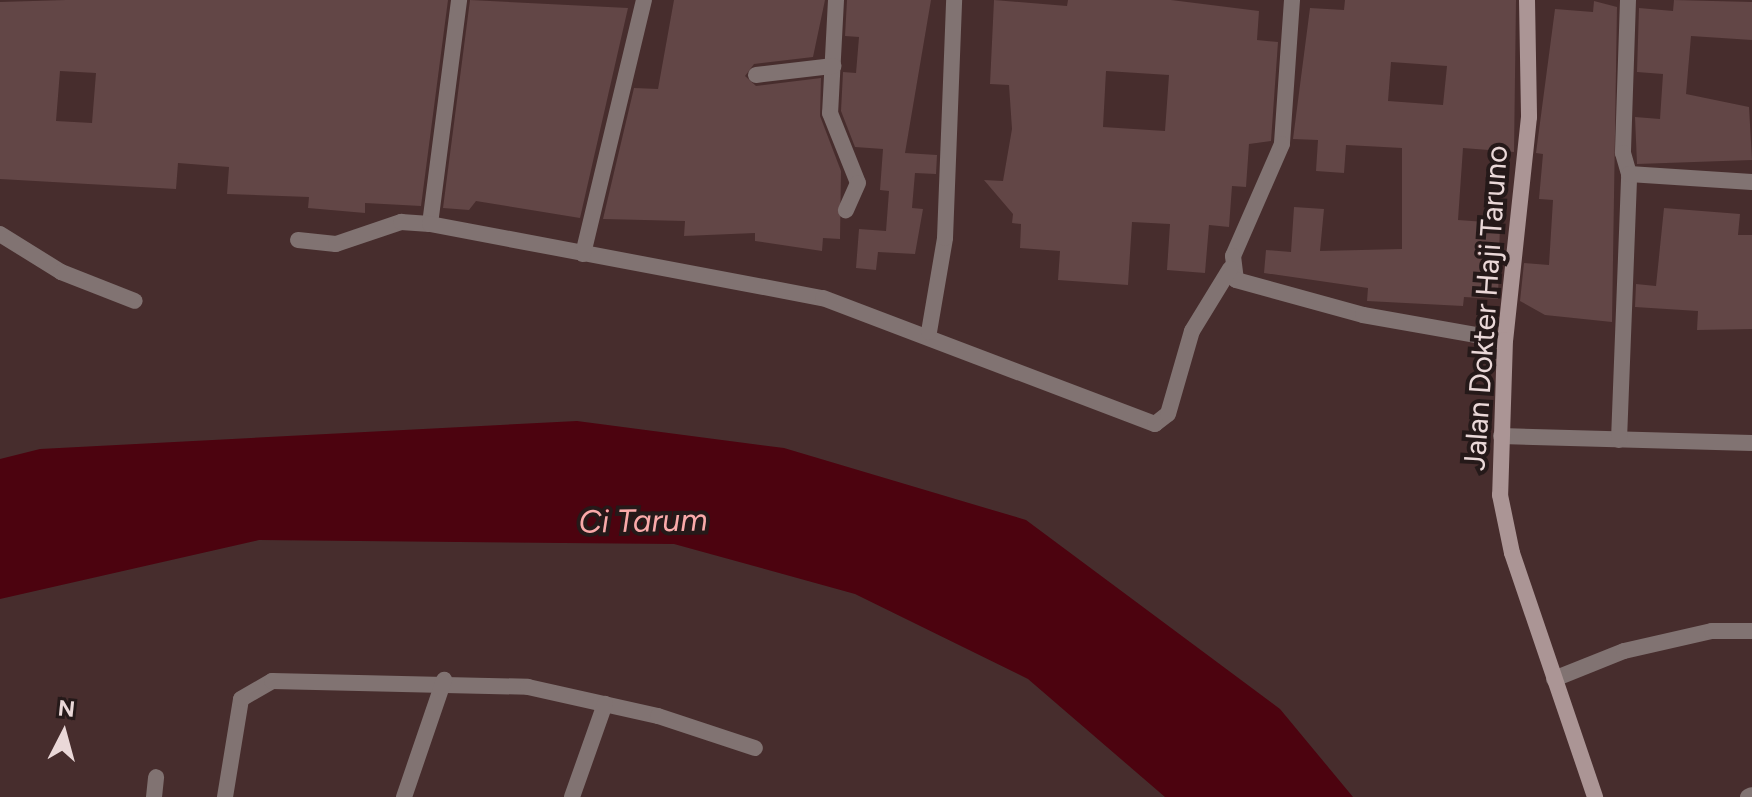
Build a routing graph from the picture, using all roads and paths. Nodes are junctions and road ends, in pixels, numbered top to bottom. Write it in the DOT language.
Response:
graph roads {
  1 [pos="459,0"];
  2 [pos="644,0"];
  3 [pos="836,0"];
  4 [pos="954,0"];
  5 [pos="1292,0"];
  6 [pos="1527,0"];
  7 [pos="1628,0"];
  8 [pos="833,66"];
  9 [pos="756,75"];
  10 [pos="1629,174"];
  11 [pos="1752,182"];
  12 [pos="846,210"];
  13 [pos="430,224"];
  14 [pos="0,234"];
  15 [pos="298,240"];
  16 [pos="583,254"];
  17 [pos="1230,269"];
  18 [pos="135,301"];
  19 [pos="929,332"];
  20 [pos="1505,340"];
  21 [pos="1501,436"];
  22 [pos="1619,440"];
  23 [pos="1752,443"];
  24 [pos="1752,631"];
  25 [pos="1554,679"];
  26 [pos="444,680"];
  27 [pos="605,704"];
  28 [pos="755,748"];
  29 [pos="156,777"];
  30 [pos="154,797"];
  31 [pos="225,797"];
  32 [pos="404,797"];
  33 [pos="572,797"];
  34 [pos="1595,797"];
  1 -- 13 [label="street"];
  2 -- 16 [label="street"];
  3 -- 8 [label="street"];
  4 -- 19 [label="street"];
  5 -- 17 [label="street"];
  6 -- 20 [label="street, Jalan Dokter Haji Taruno"];
  7 -- 10 [label="street"];
  8 -- 9 [label="street"];
  8 -- 12 [label="street"];
  10 -- 11 [label="street"];
  10 -- 22 [label="street"];
  13 -- 15 [label="street"];
  13 -- 16 [label="street"];
  14 -- 18 [label="street"];
  16 -- 19 [label="street"];
  17 -- 19 [label="street"];
  17 -- 20 [label="street"];
  20 -- 21 [label="street, Jalan Dokter Haji Taruno"];
  21 -- 22 [label="street"];
  21 -- 25 [label="street, Jalan Dokter Haji Taruno"];
  22 -- 23 [label="street"];
  24 -- 25 [label="street"];
  25 -- 34 [label="street, Jalan Dokter Haji Taruno"];
  26 -- 27 [label="street"];
  26 -- 31 [label="street"];
  26 -- 32 [label="street"];
  27 -- 28 [label="street"];
  27 -- 33 [label="street"];
  29 -- 30 [label="street"];
}
